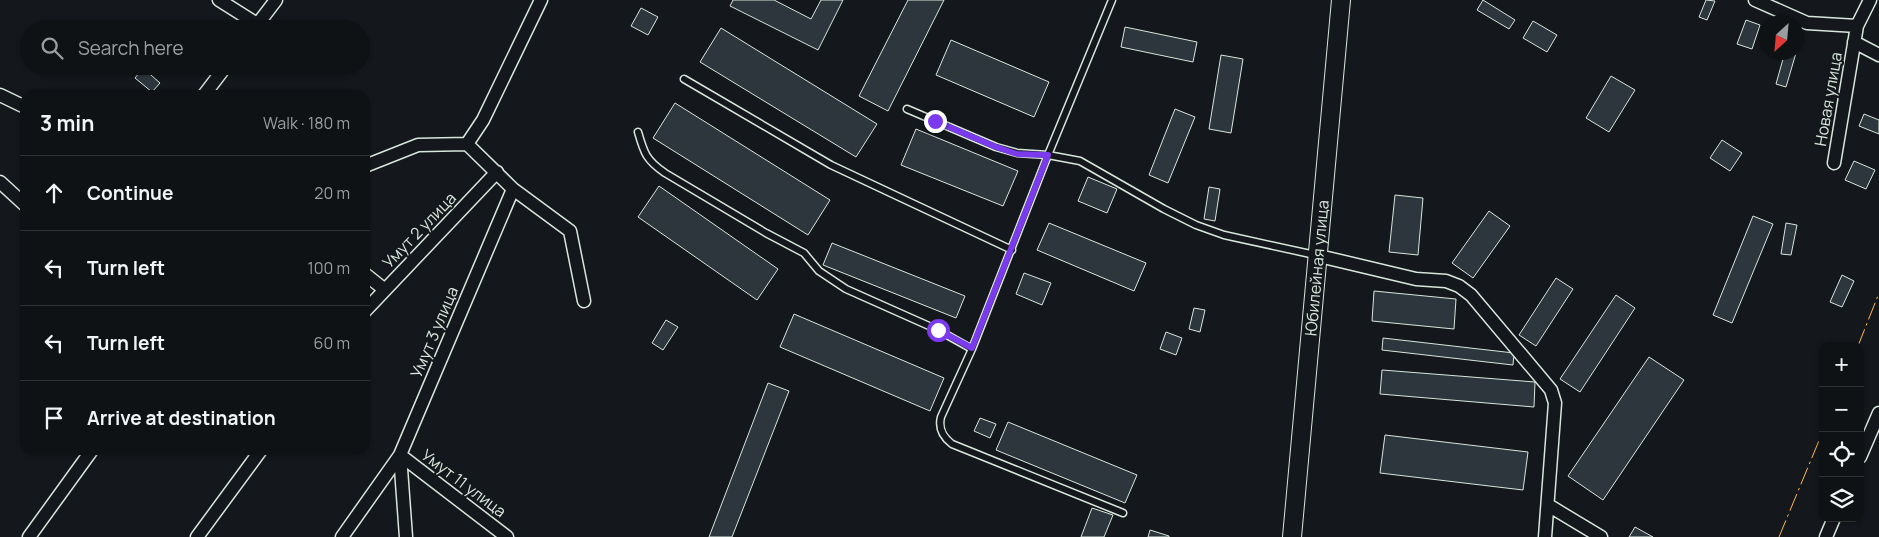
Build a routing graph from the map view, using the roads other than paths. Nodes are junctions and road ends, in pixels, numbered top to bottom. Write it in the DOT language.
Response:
graph roads {
  1 [pos="219,0"];
  2 [pos="276,0"];
  3 [pos="540,0"];
  4 [pos="1112,0"];
  5 [pos="1341,0"];
  6 [pos="1755,0"];
  7 [pos="1870,0"];
  8 [pos="246,20"];
  9 [pos="261,20"];
  10 [pos="1857,26"];
  11 [pos="1854,42"];
  12 [pos="1879,55"];
  13 [pos="219,75"];
  14 [pos="684,79"];
  15 [pos="208,90"];
  16 [pos="0,95"];
  17 [pos="20,105"];
  18 [pos="907,109"];
  19 [pos="638,132"];
  20 [pos="467,144"];
  21 [pos="1048,155"];
  22 [pos="1834,163"];
  23 [pos="370,164"];
  24 [pos="497,172"];
  25 [pos="0,182"];
  26 [pos="513,188"];
  27 [pos="20,200"];
  28 [pos="1012,250"];
  29 [pos="1319,256"];
  30 [pos="370,278"];
  31 [pos="384,290"];
  32 [pos="584,301"];
  33 [pos="370,305"];
  34 [pos="972,348"];
  35 [pos="1879,413"];
  36 [pos="1864,448"];
  37 [pos="88,455"];
  38 [pos="257,455"];
  39 [pos="400,455"];
  40 [pos="1548,506"];
  41 [pos="1123,513"];
  42 [pos="1832,522"];
  43 [pos="29,537"];
  44 [pos="196,537"];
  45 [pos="342,537"];
  46 [pos="406,537"];
  47 [pos="508,537"];
  48 [pos="1292,537"];
  49 [pos="1545,537"];
  50 [pos="1601,537"];
  51 [pos="1826,537"];
  1 -- 8 [label="street"];
  2 -- 9 [label="street"];
  3 -- 20 [label="street"];
  4 -- 21 [label="lane"];
  5 -- 29 [label="main road, Юбилейная улица"];
  6 -- 10 [label="street"];
  7 -- 10 [label="street, Новая улица"];
  10 -- 11 [label="street, Новая улица"];
  11 -- 12 [label="street, Новая улица"];
  11 -- 22 [label="street, Новая улица"];
  13 -- 15 [label="street"];
  14 -- 28 [label="lane"];
  16 -- 17 [label="street"];
  18 -- 21 [label="lane"];
  19 -- 34 [label="lane"];
  20 -- 23 [label="street"];
  20 -- 24 [label="street"];
  21 -- 28 [label="lane"];
  21 -- 29 [label="lane"];
  24 -- 26 [label="street"];
  24 -- 31 [label="street, Умут 2 улица"];
  25 -- 27 [label="street"];
  26 -- 32 [label="street"];
  26 -- 39 [label="street, Умут 3 улица"];
  28 -- 34 [label="lane"];
  29 -- 40 [label="street"];
  29 -- 48 [label="main road, Юбилейная улица"];
  30 -- 31 [label="street"];
  31 -- 33 [label="street, Умут 2 улица"];
  34 -- 41 [label="lane"];
  35 -- 36 [label="street"];
  37 -- 43 [label="street"];
  38 -- 44 [label="street"];
  39 -- 45 [label="street, Умут 3 улица"];
  39 -- 46 [label="street"];
  39 -- 47 [label="street, Умут 11 улица"];
  40 -- 49 [label="street"];
  40 -- 50 [label="street"];
  42 -- 51 [label="street"];
}
